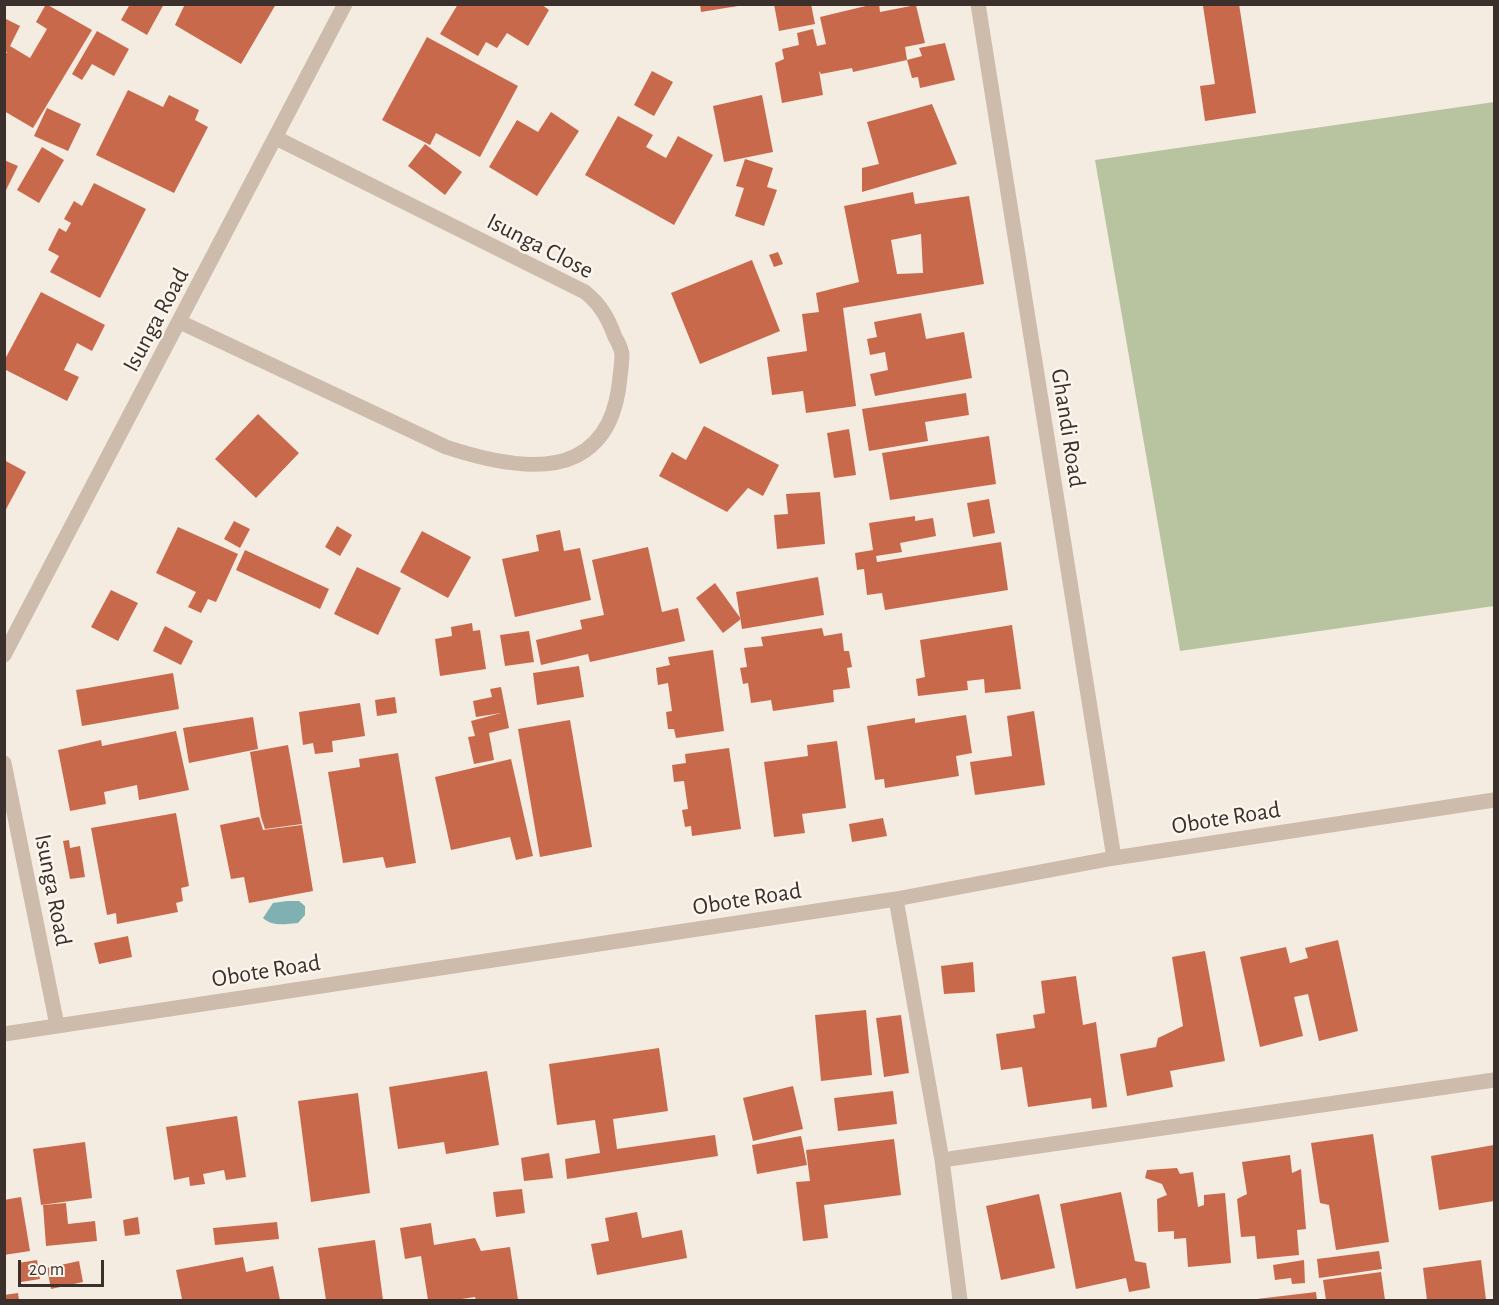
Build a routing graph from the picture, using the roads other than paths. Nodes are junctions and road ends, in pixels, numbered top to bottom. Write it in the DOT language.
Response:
graph roads {
  1 [pos="345,4"];
  2 [pos="978,4"];
  3 [pos="276,138"];
  4 [pos="180,322"];
  5 [pos="4,655"];
  6 [pos="4,763"];
  7 [pos="1494,800"];
  8 [pos="1114,858"];
  9 [pos="896,899"];
  10 [pos="57,1025"];
  11 [pos="4,1034"];
  12 [pos="1494,1080"];
  13 [pos="942,1160"];
  14 [pos="960,1300"];
  1 -- 3 [label="street, Isunga Road"];
  2 -- 8 [label="street, Ghandi Road"];
  3 -- 4 [label="street, Isunga Road"];
  3 -- 4 [label="street, Isunga Close"];
  4 -- 5 [label="street, Isunga Road"];
  6 -- 10 [label="street, Isunga Road"];
  7 -- 8 [label="street, Obote Road"];
  8 -- 9 [label="street, Obote Road"];
  9 -- 10 [label="street, Obote Road"];
  9 -- 13 [label="street"];
  10 -- 11 [label="street, Obote Road"];
  12 -- 13 [label="street"];
  13 -- 14 [label="street"];
}
